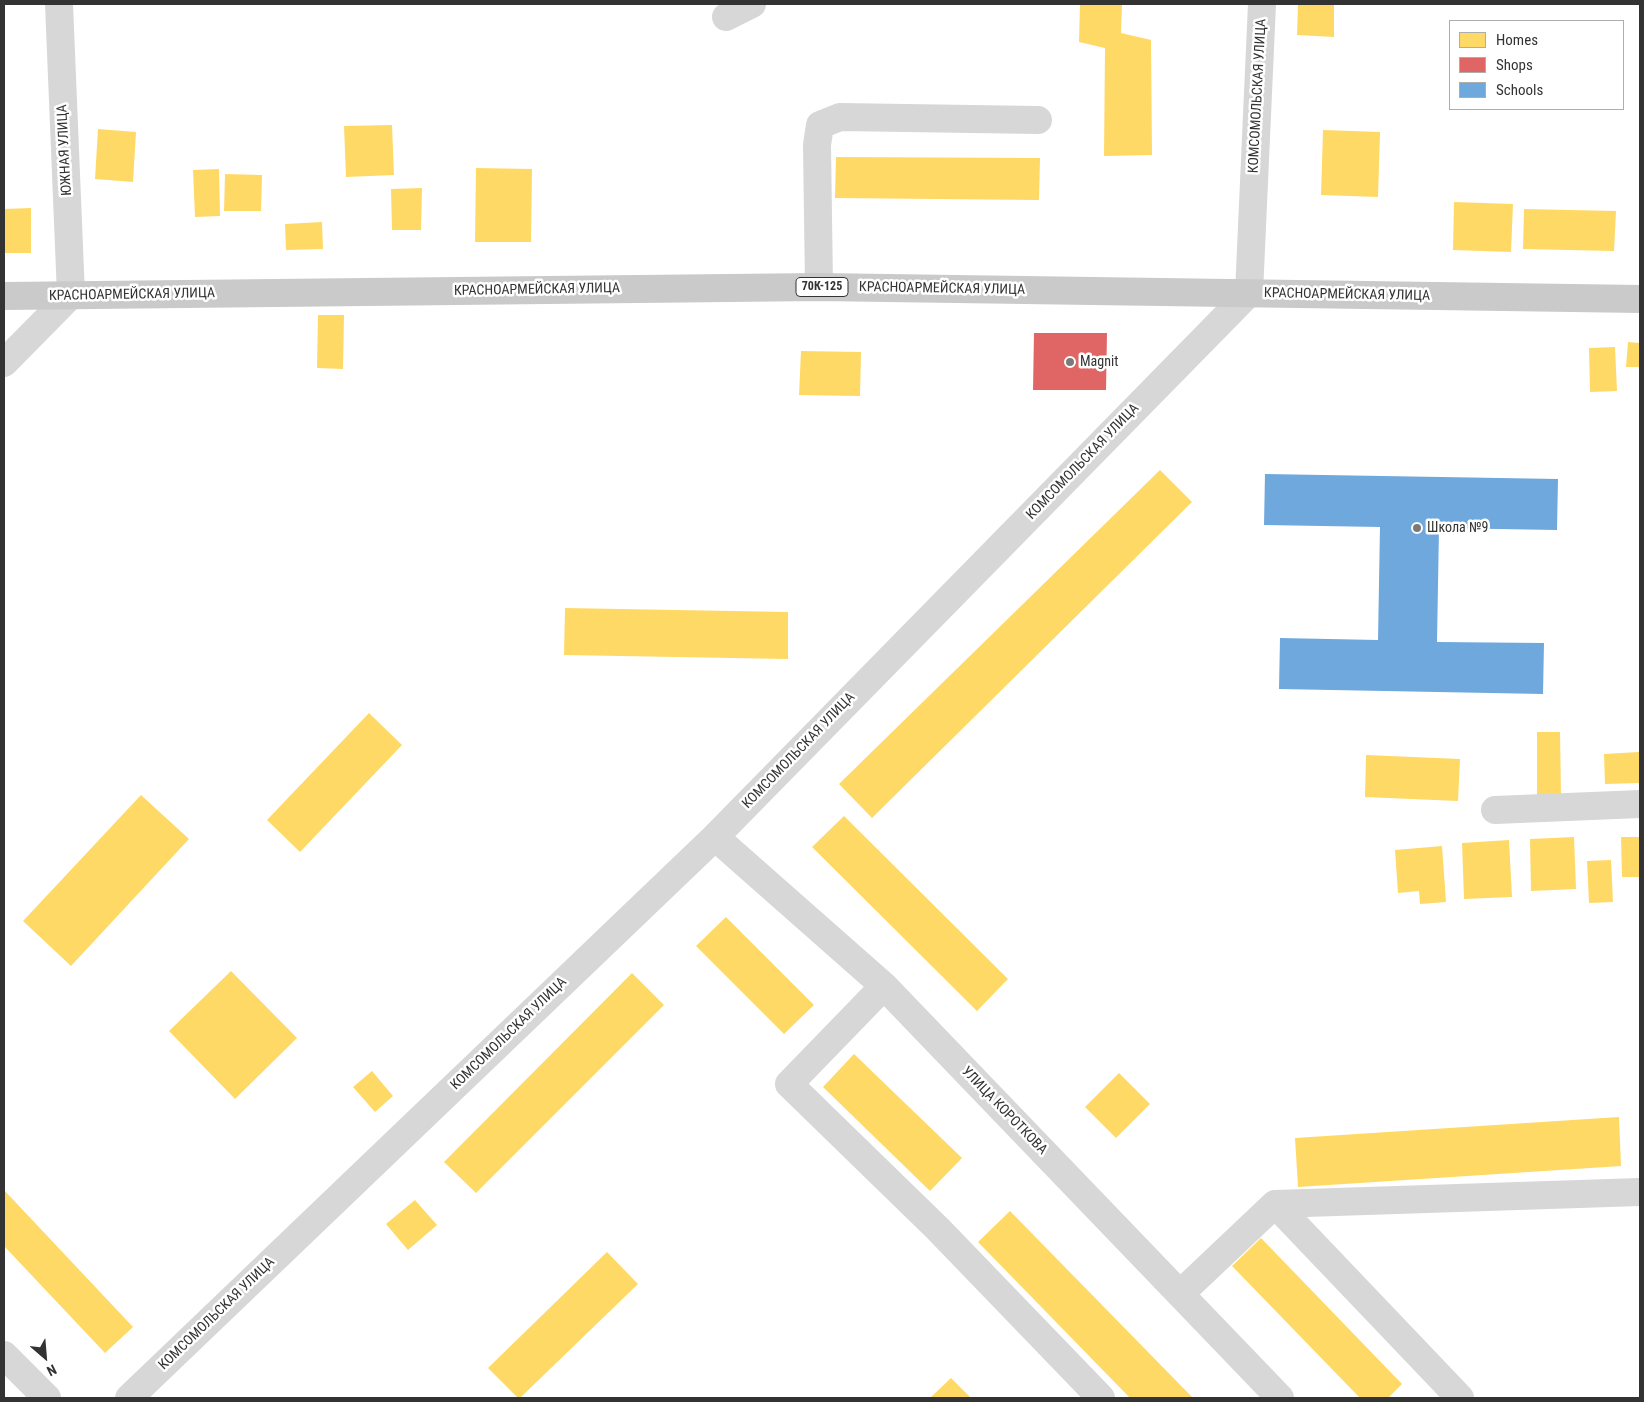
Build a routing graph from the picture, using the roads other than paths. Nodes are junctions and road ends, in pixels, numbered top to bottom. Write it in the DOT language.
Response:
graph roads {
  1 [pos="58,4"];
  2 [pos="752,4"];
  3 [pos="1262,4"];
  4 [pos="726,17"];
  5 [pos="1038,120"];
  6 [pos="818,287"];
  7 [pos="1249,294"];
  8 [pos="4,296"];
  9 [pos="71,296"];
  10 [pos="1640,300"];
  11 [pos="4,363"];
  12 [pos="1640,804"];
  13 [pos="1494,810"];
  14 [pos="715,838"];
  15 [pos="884,986"];
  16 [pos="1640,1192"];
  17 [pos="1275,1204"];
  18 [pos="1180,1294"];
  19 [pos="4,1355"];
  20 [pos="1449,1395"];
  21 [pos="47,1398"];
  22 [pos="129,1398"];
  23 [pos="1101,1398"];
  24 [pos="1280,1398"];
  1 -- 9 [label="street, ЮЖНАЯ УЛИЦА"];
  2 -- 4 [label="street"];
  3 -- 7 [label="street, КОМСОМОЛЬСКАЯ УЛИЦА"];
  5 -- 6 [label="street"];
  6 -- 7 [label="main road, КРАСНОАРМЕЙСКАЯ УЛИЦА / 70К-125"];
  6 -- 9 [label="main road, КРАСНОАРМЕЙСКАЯ УЛИЦА / 70К-125"];
  7 -- 10 [label="main road, КРАСНОАРМЕЙСКАЯ УЛИЦА / 70К-125"];
  7 -- 14 [label="street, КОМСОМОЛЬСКАЯ УЛИЦА"];
  8 -- 9 [label="main road, КРАСНОАРМЕЙСКАЯ УЛИЦА / 70К-125"];
  9 -- 11 [label="street"];
  12 -- 13 [label="street"];
  14 -- 15 [label="street, УЛИЦА КОРОТКОВА"];
  14 -- 22 [label="street, КОМСОМОЛЬСКАЯ УЛИЦА"];
  15 -- 18 [label="street, УЛИЦА КОРОТКОВА"];
  15 -- 23 [label="street"];
  16 -- 17 [label="street"];
  17 -- 18 [label="street"];
  17 -- 20 [label="street"];
  18 -- 24 [label="street, УЛИЦА КОРОТКОВА"];
  19 -- 21 [label="street"];
}
